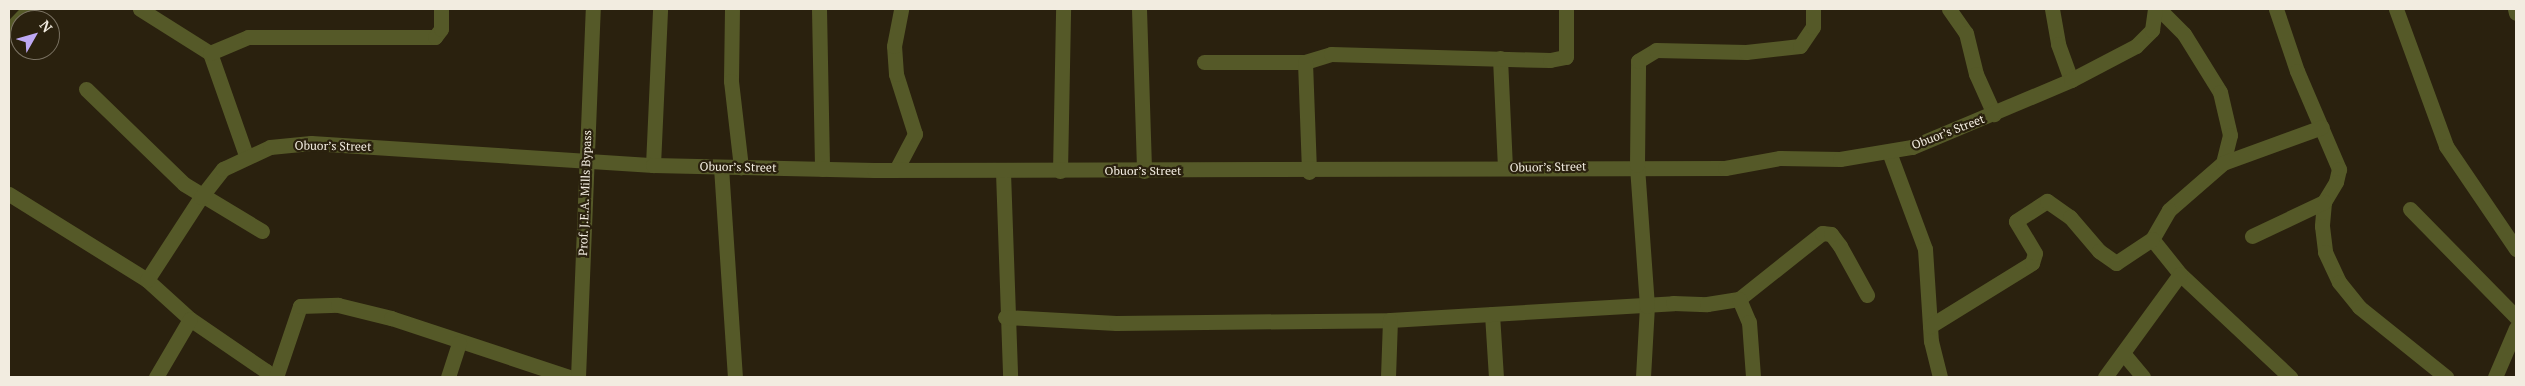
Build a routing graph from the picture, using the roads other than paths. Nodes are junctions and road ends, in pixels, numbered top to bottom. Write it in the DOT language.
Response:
graph roads {
  1 [pos="29,9"];
  2 [pos="140,9"];
  3 [pos="441,9"];
  4 [pos="593,9"];
  5 [pos="660,9"];
  6 [pos="732,9"];
  7 [pos="819,9"];
  8 [pos="901,9"];
  9 [pos="1063,9"];
  10 [pos="1139,9"];
  11 [pos="1566,9"];
  12 [pos="1813,9"];
  13 [pos="1949,9"];
  14 [pos="2052,9"];
  15 [pos="2155,9"];
  16 [pos="2159,9"];
  17 [pos="2276,9"];
  18 [pos="2396,9"];
  19 [pos="2515,9"];
  20 [pos="2516,13"];
  21 [pos="9,28"];
  22 [pos="210,53"];
  23 [pos="1500,58"];
  24 [pos="1204,62"];
  25 [pos="1304,62"];
  26 [pos="2071,80"];
  27 [pos="86,89"];
  28 [pos="1994,114"];
  29 [pos="2322,127"];
  30 [pos="1889,152"];
  31 [pos="246,155"];
  32 [pos="586,160"];
  33 [pos="2223,163"];
  34 [pos="654,164"];
  35 [pos="1638,165"];
  36 [pos="722,167"];
  37 [pos="741,168"];
  38 [pos="1505,168"];
  39 [pos="822,169"];
  40 [pos="896,170"];
  41 [pos="1060,171"];
  42 [pos="1144,171"];
  43 [pos="1003,172"];
  44 [pos="1309,172"];
  45 [pos="9,194"];
  46 [pos="201,196"];
  47 [pos="2324,202"];
  48 [pos="2410,209"];
  49 [pos="262,231"];
  50 [pos="2252,236"];
  51 [pos="2152,239"];
  52 [pos="2516,249"];
  53 [pos="2180,274"];
  54 [pos="146,280"];
  55 [pos="1867,295"];
  56 [pos="1739,299"];
  57 [pos="1647,306"];
  58 [pos="1492,314"];
  59 [pos="1006,317"];
  60 [pos="2516,318"];
  61 [pos="190,319"];
  62 [pos="1390,320"];
  63 [pos="1930,326"];
  64 [pos="2516,328"];
  65 [pos="459,343"];
  66 [pos="2123,353"];
  67 [pos="156,377"];
  68 [pos="268,377"];
  69 [pos="276,377"];
  70 [pos="448,377"];
  71 [pos="569,377"];
  72 [pos="578,377"];
  73 [pos="735,377"];
  74 [pos="1010,377"];
  75 [pos="1388,377"];
  76 [pos="1496,377"];
  77 [pos="1643,377"];
  78 [pos="1753,377"];
  79 [pos="1940,377"];
  80 [pos="2105,377"];
  81 [pos="2143,377"];
  82 [pos="2290,377"];
  83 [pos="2446,377"];
  84 [pos="2494,377"];
  1 -- 21 [label="street"];
  2 -- 22 [label="street"];
  3 -- 22 [label="street"];
  4 -- 32 [label="street, Prof. J.E.A. Mills Bypass"];
  5 -- 34 [label="street"];
  6 -- 37 [label="street"];
  7 -- 39 [label="street"];
  8 -- 40 [label="street"];
  9 -- 41 [label="street"];
  10 -- 42 [label="street"];
  11 -- 23 [label="street"];
  12 -- 35 [label="street"];
  13 -- 28 [label="street"];
  14 -- 26 [label="street"];
  15 -- 26 [label="street, Obuor’s Street"];
  16 -- 33 [label="street"];
  17 -- 29 [label="street"];
  18 -- 52 [label="street"];
  19 -- 20 [label="street"];
  22 -- 31 [label="street"];
  23 -- 25 [label="street"];
  23 -- 38 [label="street"];
  24 -- 25 [label="street"];
  25 -- 44 [label="street"];
  26 -- 28 [label="street, Obuor’s Street"];
  27 -- 46 [label="street"];
  28 -- 30 [label="street, Obuor’s Street"];
  29 -- 33 [label="street"];
  29 -- 47 [label="street"];
  30 -- 35 [label="street, Obuor’s Street"];
  30 -- 63 [label="street"];
  31 -- 32 [label="street, Obuor’s Street"];
  31 -- 46 [label="street, Obuor’s Street"];
  32 -- 34 [label="street, Obuor’s Street"];
  32 -- 72 [label="street, Prof. J.E.A. Mills Bypass"];
  33 -- 51 [label="street"];
  34 -- 36 [label="street, Obuor’s Street"];
  35 -- 38 [label="street, Obuor’s Street"];
  35 -- 57 [label="street"];
  36 -- 37 [label="street, Obuor’s Street"];
  36 -- 73 [label="street"];
  37 -- 39 [label="street, Obuor’s Street"];
  38 -- 44 [label="street, Obuor’s Street"];
  39 -- 40 [label="street, Obuor’s Street"];
  40 -- 43 [label="street, Obuor’s Street"];
  41 -- 42 [label="street, Obuor’s Street"];
  41 -- 43 [label="street, Obuor’s Street"];
  42 -- 44 [label="street, Obuor’s Street"];
  43 -- 59 [label="street"];
  45 -- 54 [label="street"];
  46 -- 49 [label="street"];
  46 -- 54 [label="street, Obuor’s Street"];
  47 -- 50 [label="street"];
  47 -- 83 [label="street"];
  48 -- 60 [label="street"];
  51 -- 53 [label="street"];
  51 -- 63 [label="street"];
  53 -- 66 [label="street"];
  53 -- 82 [label="street"];
  54 -- 61 [label="street"];
  55 -- 56 [label="street"];
  56 -- 57 [label="street"];
  56 -- 78 [label="street"];
  57 -- 58 [label="street"];
  57 -- 77 [label="street"];
  58 -- 62 [label="street"];
  58 -- 76 [label="street"];
  59 -- 62 [label="street"];
  59 -- 74 [label="street"];
  61 -- 67 [label="street"];
  61 -- 68 [label="street"];
  62 -- 75 [label="street"];
  63 -- 79 [label="street"];
  64 -- 84 [label="street"];
  65 -- 69 [label="street"];
  65 -- 70 [label="street"];
  65 -- 71 [label="street"];
  66 -- 80 [label="street"];
  66 -- 81 [label="street"];
}
